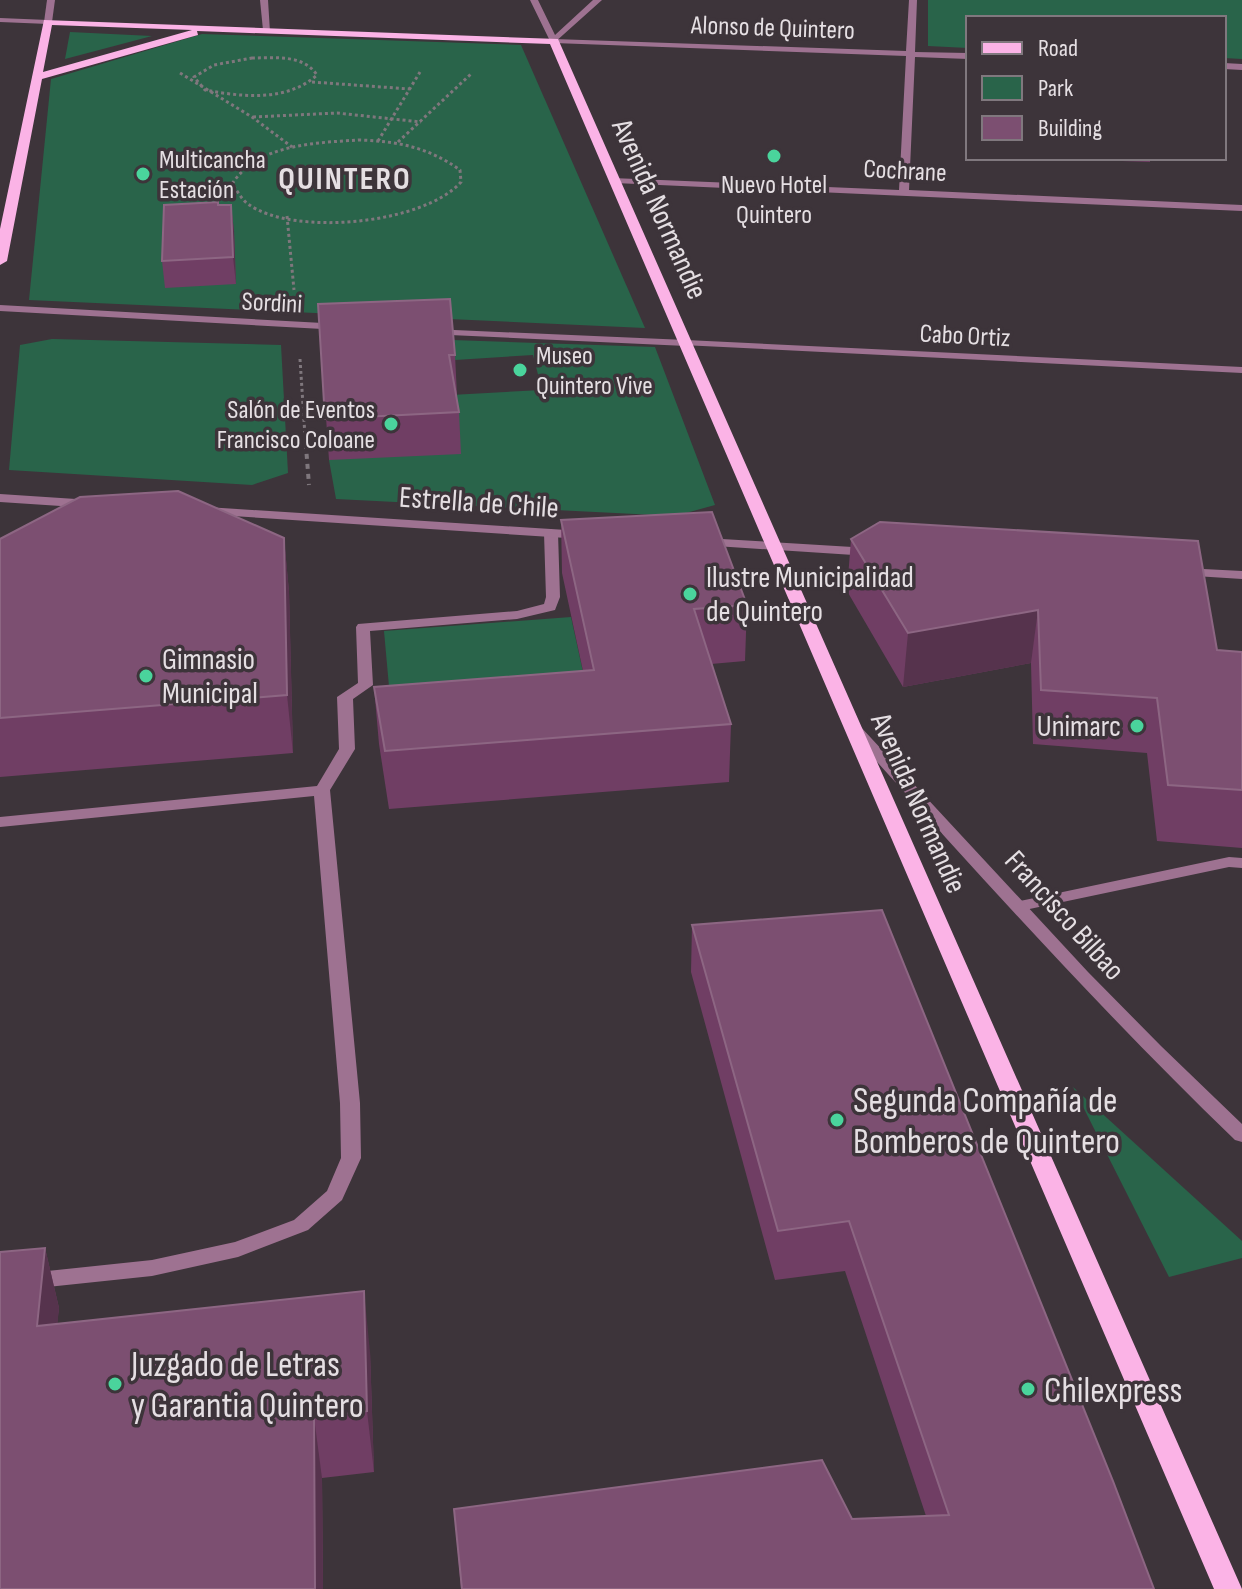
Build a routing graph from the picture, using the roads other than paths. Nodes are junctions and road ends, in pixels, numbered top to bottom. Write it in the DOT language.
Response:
graph roads {
  1 [pos="51,0"];
  2 [pos="264,0"];
  3 [pos="534,0"];
  4 [pos="598,0"];
  5 [pos="913,0"];
  6 [pos="0,20"];
  7 [pos="48,22"];
  8 [pos="210,28"];
  9 [pos="267,30"];
  10 [pos="554,41"];
  11 [pos="909,54"];
  12 [pos="966,56"];
  13 [pos="37,77"];
  14 [pos="615,180"];
  15 [pos="904,192"];
  16 [pos="1242,208"];
  17 [pos="0,261"];
  18 [pos="0,308"];
  19 [pos="360,328"];
  20 [pos="422,331"];
  21 [pos="686,343"];
  22 [pos="1242,370"];
  23 [pos="0,498"];
  24 [pos="99,504"];
  25 [pos="190,510"];
  26 [pos="551,533"];
  27 [pos="598,536"];
  28 [pos="693,542"];
  29 [pos="775,548"];
  30 [pos="887,554"];
  31 [pos="1165,571"];
  32 [pos="1242,575"];
  33 [pos="853,726"];
  34 [pos="322,790"];
  35 [pos="0,822"];
  36 [pos="1242,863"];
  37 [pos="1020,906"];
  38 [pos="1242,1135"];
  39 [pos="0,1284"];
  40 [pos="1229,1589"];
  1 -- 7 [label="street"];
  2 -- 9 [label="street"];
  3 -- 10 [label="street"];
  4 -- 10 [label="street"];
  5 -- 11 [label="street"];
  6 -- 7 [label="street, Alonso de Quintero"];
  7 -- 8 [label="main road, Alonso de Quintero"];
  7 -- 13 [label="main road"];
  8 -- 9 [label="main road, Alonso de Quintero"];
  8 -- 13 [label="main road"];
  9 -- 10 [label="main road, Alonso de Quintero"];
  10 -- 11 [label="street, Alonso de Quintero"];
  10 -- 14 [label="main road, Avenida Normandie"];
  11 -- 12 [label="street, Alonso de Quintero"];
  11 -- 15 [label="street"];
  13 -- 17 [label="main road"];
  14 -- 15 [label="street, Cochrane"];
  14 -- 21 [label="main road, Avenida Normandie"];
  15 -- 16 [label="street, Cochrane"];
  18 -- 19 [label="street, Sordini"];
  20 -- 21 [label="street"];
  21 -- 22 [label="street, Cabo Ortiz"];
  21 -- 29 [label="main road, Avenida Normandie"];
  23 -- 24 [label="street"];
  25 -- 26 [label="street, Estrella de Chile"];
  26 -- 27 [label="street, Estrella de Chile"];
  26 -- 34 [label="street"];
  28 -- 29 [label="street"];
  29 -- 30 [label="street"];
  29 -- 33 [label="main road, Avenida Normandie"];
  31 -- 32 [label="street"];
  33 -- 37 [label="street, Francisco Bilbao"];
  33 -- 40 [label="main road, Avenida Normandie"];
  34 -- 35 [label="street"];
  34 -- 39 [label="street"];
  36 -- 37 [label="street"];
  37 -- 38 [label="street, Francisco Bilbao"];
}
